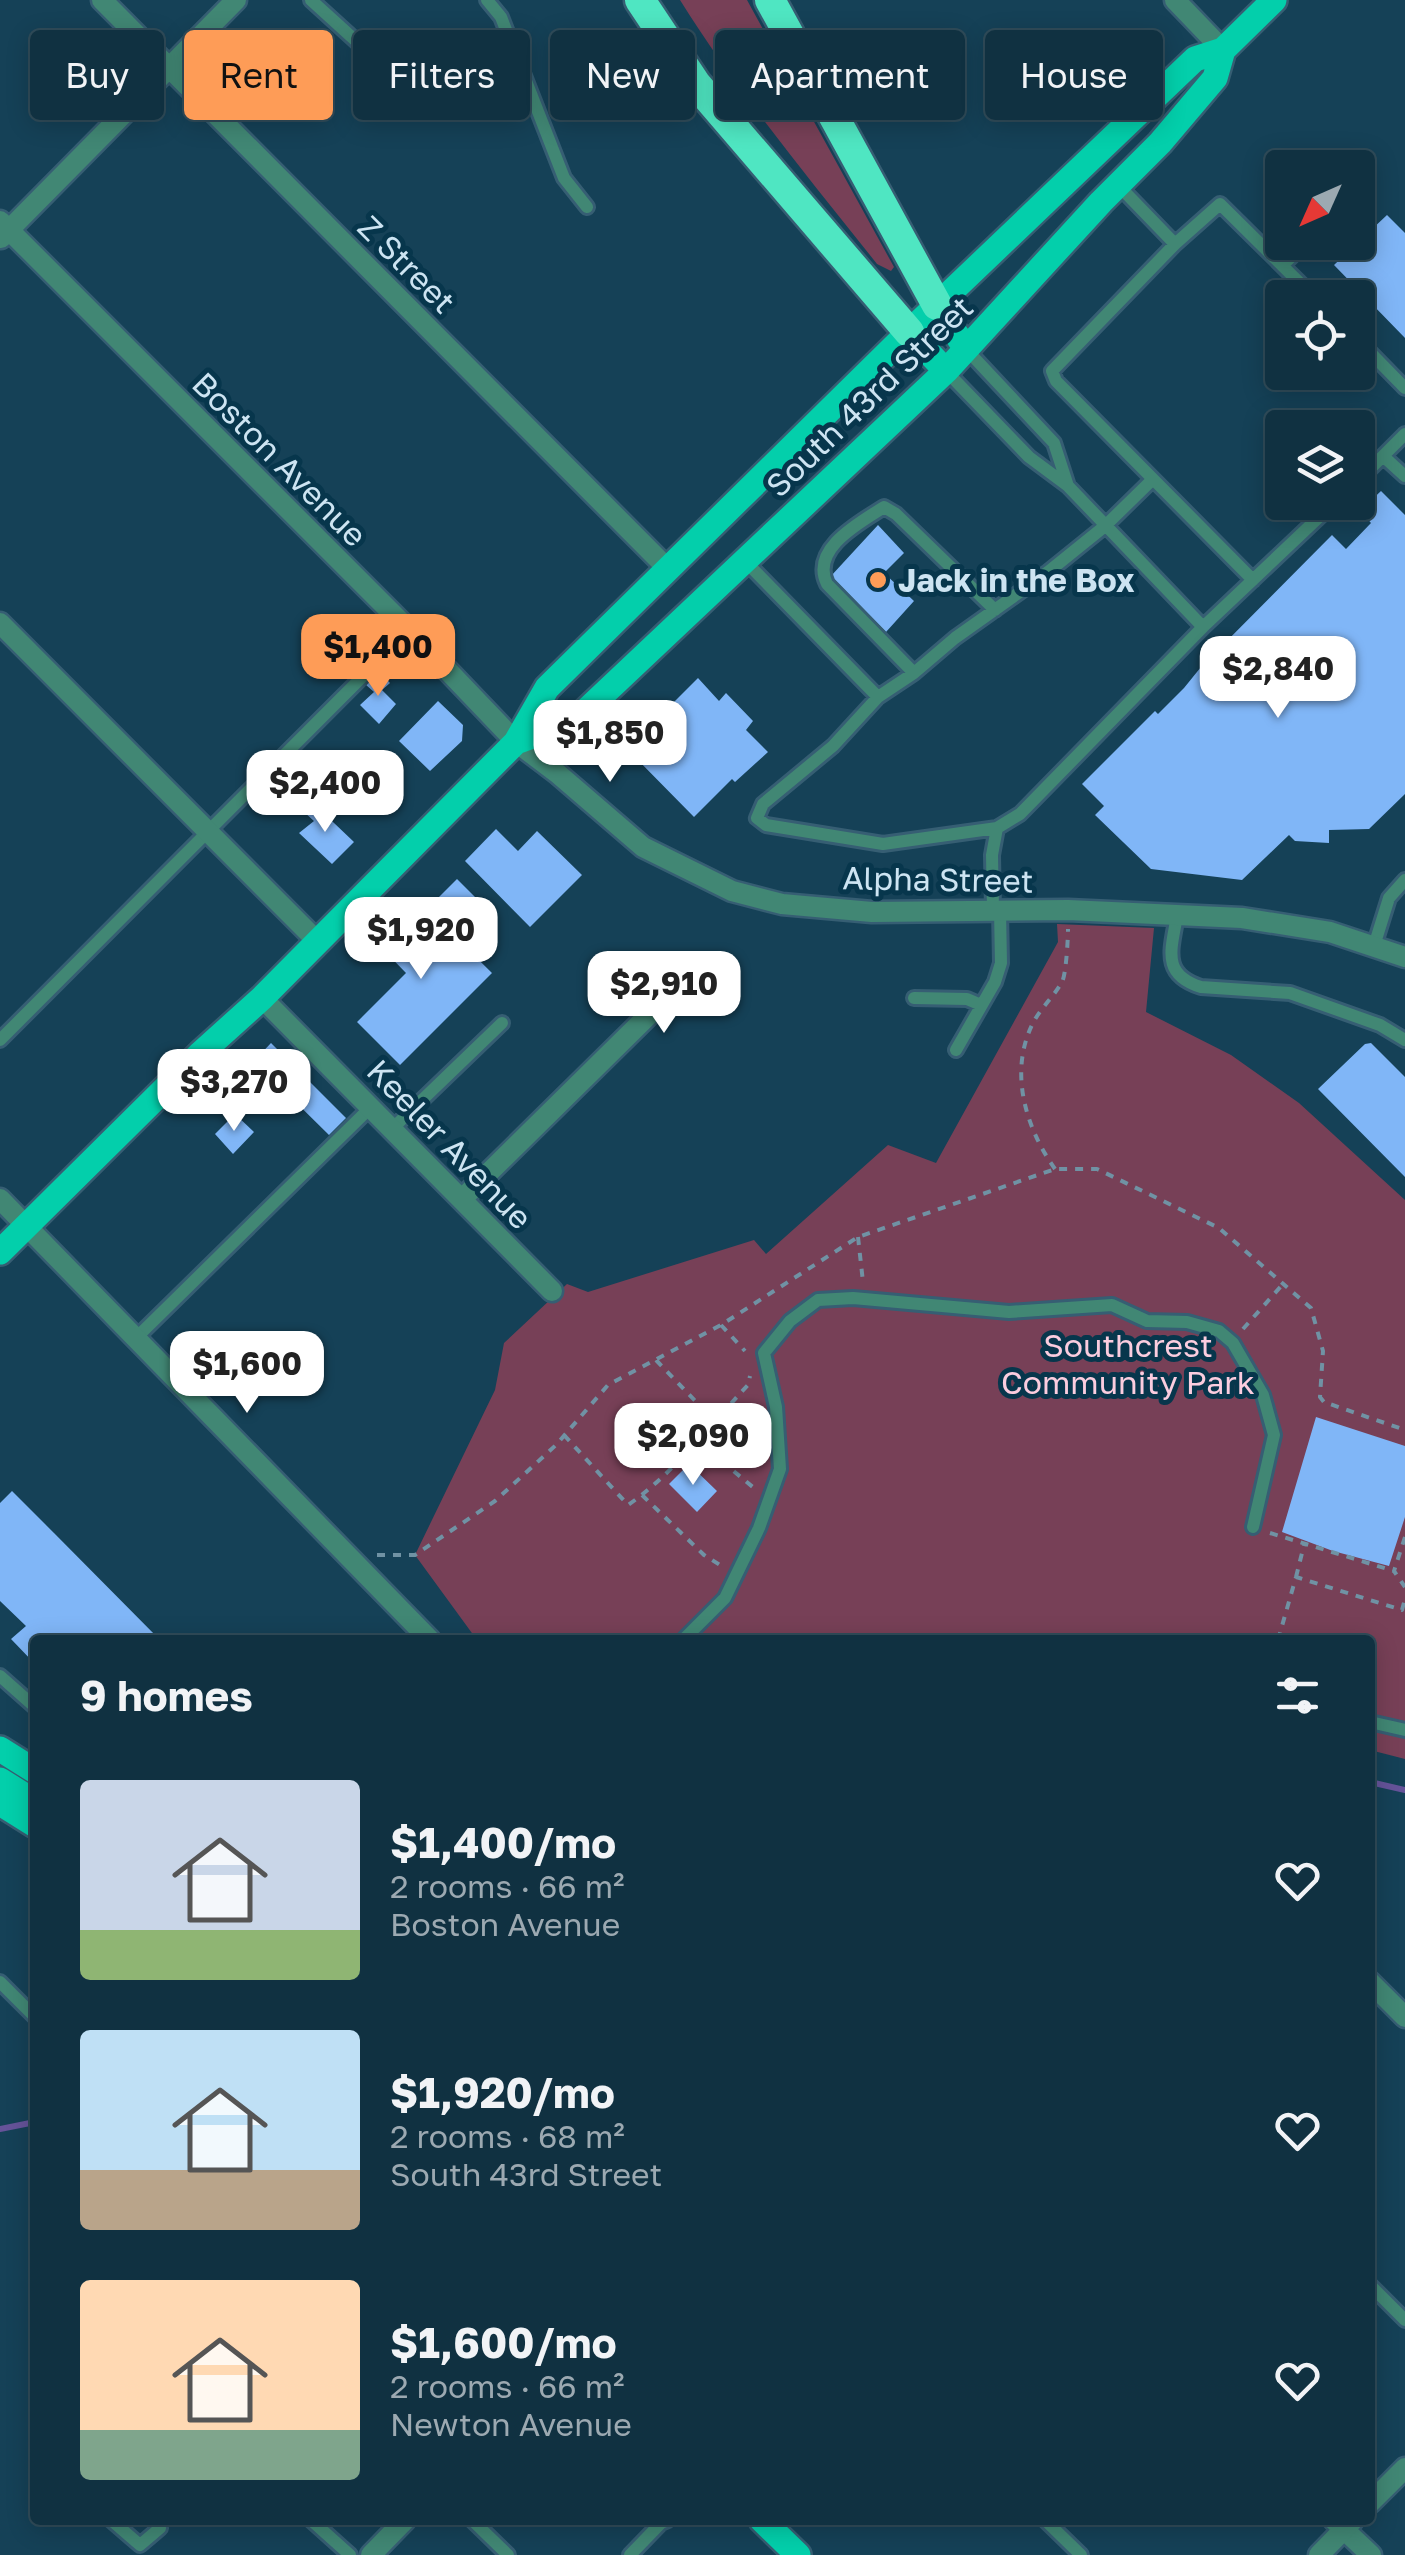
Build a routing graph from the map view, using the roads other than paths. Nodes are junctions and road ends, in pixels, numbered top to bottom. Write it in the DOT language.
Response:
graph roads {
  1 [pos="102,0"];
  2 [pos="236,0"];
  3 [pos="311,0"];
  4 [pos="487,0"];
  5 [pos="640,0"];
  6 [pos="770,0"];
  7 [pos="1175,0"];
  8 [pos="1274,0"];
  9 [pos="353,38"];
  10 [pos="1223,50"];
  11 [pos="169,67"];
  12 [pos="1118,184"];
  13 [pos="587,207"];
  14 [pos="3,230"];
  15 [pos="1174,244"];
  16 [pos="1288,260"];
  17 [pos="1283,265"];
  18 [pos="1298,280"];
  19 [pos="937,305"];
  20 [pos="910,332"];
  21 [pos="966,349"];
  22 [pos="1375,357"];
  23 [pos="946,371"];
  24 [pos="1405,388"];
  25 [pos="1405,434"];
  26 [pos="1383,456"];
  27 [pos="1375,464"];
  28 [pos="1405,476"];
  29 [pos="1152,480"];
  30 [pos="1068,486"];
  31 [pos="1316,520"];
  32 [pos="1105,526"];
  33 [pos="745,561"];
  34 [pos="669,570"];
  35 [pos="1253,580"];
  36 [pos="994,610"];
  37 [pos="0,623"];
  38 [pos="1203,627"];
  39 [pos="409,630"];
  40 [pos="914,673"];
  41 [pos="878,697"];
  42 [pos="516,742"];
  43 [pos="996,828"];
  44 [pos="205,832"];
  45 [pos="1405,880"];
  46 [pos="996,910"];
  47 [pos="1178,916"];
  48 [pos="316,940"];
  49 [pos="1374,946"];
  50 [pos="1405,957"];
  51 [pos="699,981"];
  52 [pos="262,998"];
  53 [pos="914,998"];
  54 [pos="982,1005"];
  55 [pos="502,1023"];
  56 [pos="0,1040"];
  57 [pos="1405,1040"];
  58 [pos="956,1050"];
  59 [pos="372,1106"];
  60 [pos="392,1128"];
  61 [pos="0,1199"];
  62 [pos="462,1199"];
  63 [pos="27,1229"];
  64 [pos="0,1252"];
  65 [pos="552,1290"];
  66 [pos="136,1338"];
  67 [pos="1253,1526"];
  68 [pos="425,1635"];
  69 [pos="687,1635"];
  70 [pos="0,1676"];
  71 [pos="30,1703"];
  72 [pos="1375,1723"];
  73 [pos="1405,1730"];
  74 [pos="0,1749"];
  75 [pos="30,1768"];
  76 [pos="0,1780"];
  77 [pos="30,1799"];
  78 [pos="0,1803"];
  79 [pos="30,1822"];
  80 [pos="0,1982"];
  81 [pos="1375,1987"];
  82 [pos="30,2012"];
  83 [pos="1405,2017"];
  84 [pos="1375,2291"];
  85 [pos="1405,2320"];
  86 [pos="1405,2468"];
  87 [pos="1375,2498"];
  88 [pos="117,2525"];
  89 [pos="317,2525"];
  90 [pos="400,2525"];
  91 [pos="477,2525"];
  92 [pos="659,2525"];
  93 [pos="767,2525"];
  94 [pos="1050,2525"];
  95 [pos="1342,2525"];
  96 [pos="1346,2525"];
  97 [pos="160,2528"];
  98 [pos="350,2555"];
  99 [pos="371,2555"];
  100 [pos="508,2555"];
  101 [pos="630,2555"];
  102 [pos="798,2555"];
  103 [pos="1081,2555"];
  104 [pos="1319,2555"];
  105 [pos="1371,2555"];
  1 -- 11 [label="street, Z Street"];
  2 -- 11 [label="street"];
  3 -- 9 [label="lane"];
  4 -- 13 [label="lane"];
  5 -- 20 [label="highway"];
  6 -- 19 [label="highway"];
  7 -- 10 [label="street"];
  8 -- 10 [label="main road, South 43rd Street"];
  10 -- 12 [label="main road, South 43rd Street"];
  10 -- 19 [label="main road, South 43rd Street"];
  11 -- 14 [label="street"];
  11 -- 34 [label="street, Z Street"];
  12 -- 15 [label="lane"];
  12 -- 21 [label="main road, South 43rd Street"];
  14 -- 39 [label="street, Boston Avenue"];
  15 -- 17 [label="lane"];
  15 -- 29 [label="lane"];
  16 -- 17 [label="lane"];
  17 -- 18 [label="lane"];
  19 -- 20 [label="main road, South 43rd Street"];
  19 -- 21 [label="main road"];
  20 -- 23 [label="main road"];
  20 -- 34 [label="main road, South 43rd Street"];
  21 -- 23 [label="main road, South 43rd Street"];
  21 -- 30 [label="lane"];
  22 -- 24 [label="lane"];
  23 -- 30 [label="lane"];
  23 -- 33 [label="main road, South 43rd Street"];
  25 -- 26 [label="lane"];
  26 -- 27 [label="lane"];
  26 -- 28 [label="lane"];
  29 -- 32 [label="lane"];
  29 -- 35 [label="lane"];
  30 -- 32 [label="lane"];
  31 -- 35 [label="lane"];
  32 -- 36 [label="lane"];
  32 -- 38 [label="lane"];
  33 -- 41 [label="lane"];
  33 -- 42 [label="main road, South 43rd Street"];
  34 -- 42 [label="main road, South 43rd Street"];
  35 -- 38 [label="lane"];
  36 -- 40 [label="lane"];
  36 -- 40 [label="lane"];
  37 -- 44 [label="street"];
  38 -- 43 [label="lane"];
  39 -- 42 [label="street, Boston Avenue"];
  39 -- 44 [label="lane"];
  40 -- 41 [label="lane"];
  41 -- 43 [label="lane"];
  42 -- 46 [label="street, Alpha Street"];
  42 -- 48 [label="main road, South 43rd Street"];
  43 -- 46 [label="lane"];
  44 -- 48 [label="street"];
  44 -- 56 [label="lane"];
  45 -- 49 [label="lane"];
  46 -- 47 [label="street, Alpha Street"];
  46 -- 54 [label="lane"];
  47 -- 49 [label="street, Alpha Street"];
  47 -- 57 [label="lane"];
  48 -- 52 [label="main road, South 43rd Street"];
  49 -- 50 [label="street, Alpha Street"];
  51 -- 62 [label="street"];
  52 -- 59 [label="street, Keeler Avenue"];
  52 -- 63 [label="main road, South 43rd Street"];
  53 -- 54 [label="lane"];
  54 -- 58 [label="lane"];
  55 -- 60 [label="lane"];
  59 -- 60 [label="street, Keeler Avenue"];
  59 -- 66 [label="lane"];
  60 -- 62 [label="street, Keeler Avenue"];
  61 -- 63 [label="street"];
  62 -- 65 [label="street, Keeler Avenue"];
  63 -- 64 [label="main road, South 43rd Street"];
  63 -- 66 [label="street"];
  66 -- 68 [label="street"];
  67 -- 69 [label="lane"];
  70 -- 71 [label="lane"];
  72 -- 73 [label="lane"];
  74 -- 75 [label="main road"];
  76 -- 77 [label="main road"];
  78 -- 79 [label="main road"];
  80 -- 82 [label="lane"];
  81 -- 83 [label="street"];
  84 -- 85 [label="lane"];
  86 -- 87 [label="street"];
  88 -- 97 [label="lane"];
  89 -- 98 [label="lane"];
  90 -- 99 [label="street"];
  91 -- 100 [label="lane"];
  92 -- 101 [label="lane"];
  93 -- 102 [label="main road"];
  94 -- 103 [label="lane"];
  95 -- 104 [label="street"];
  96 -- 105 [label="street"];
}
